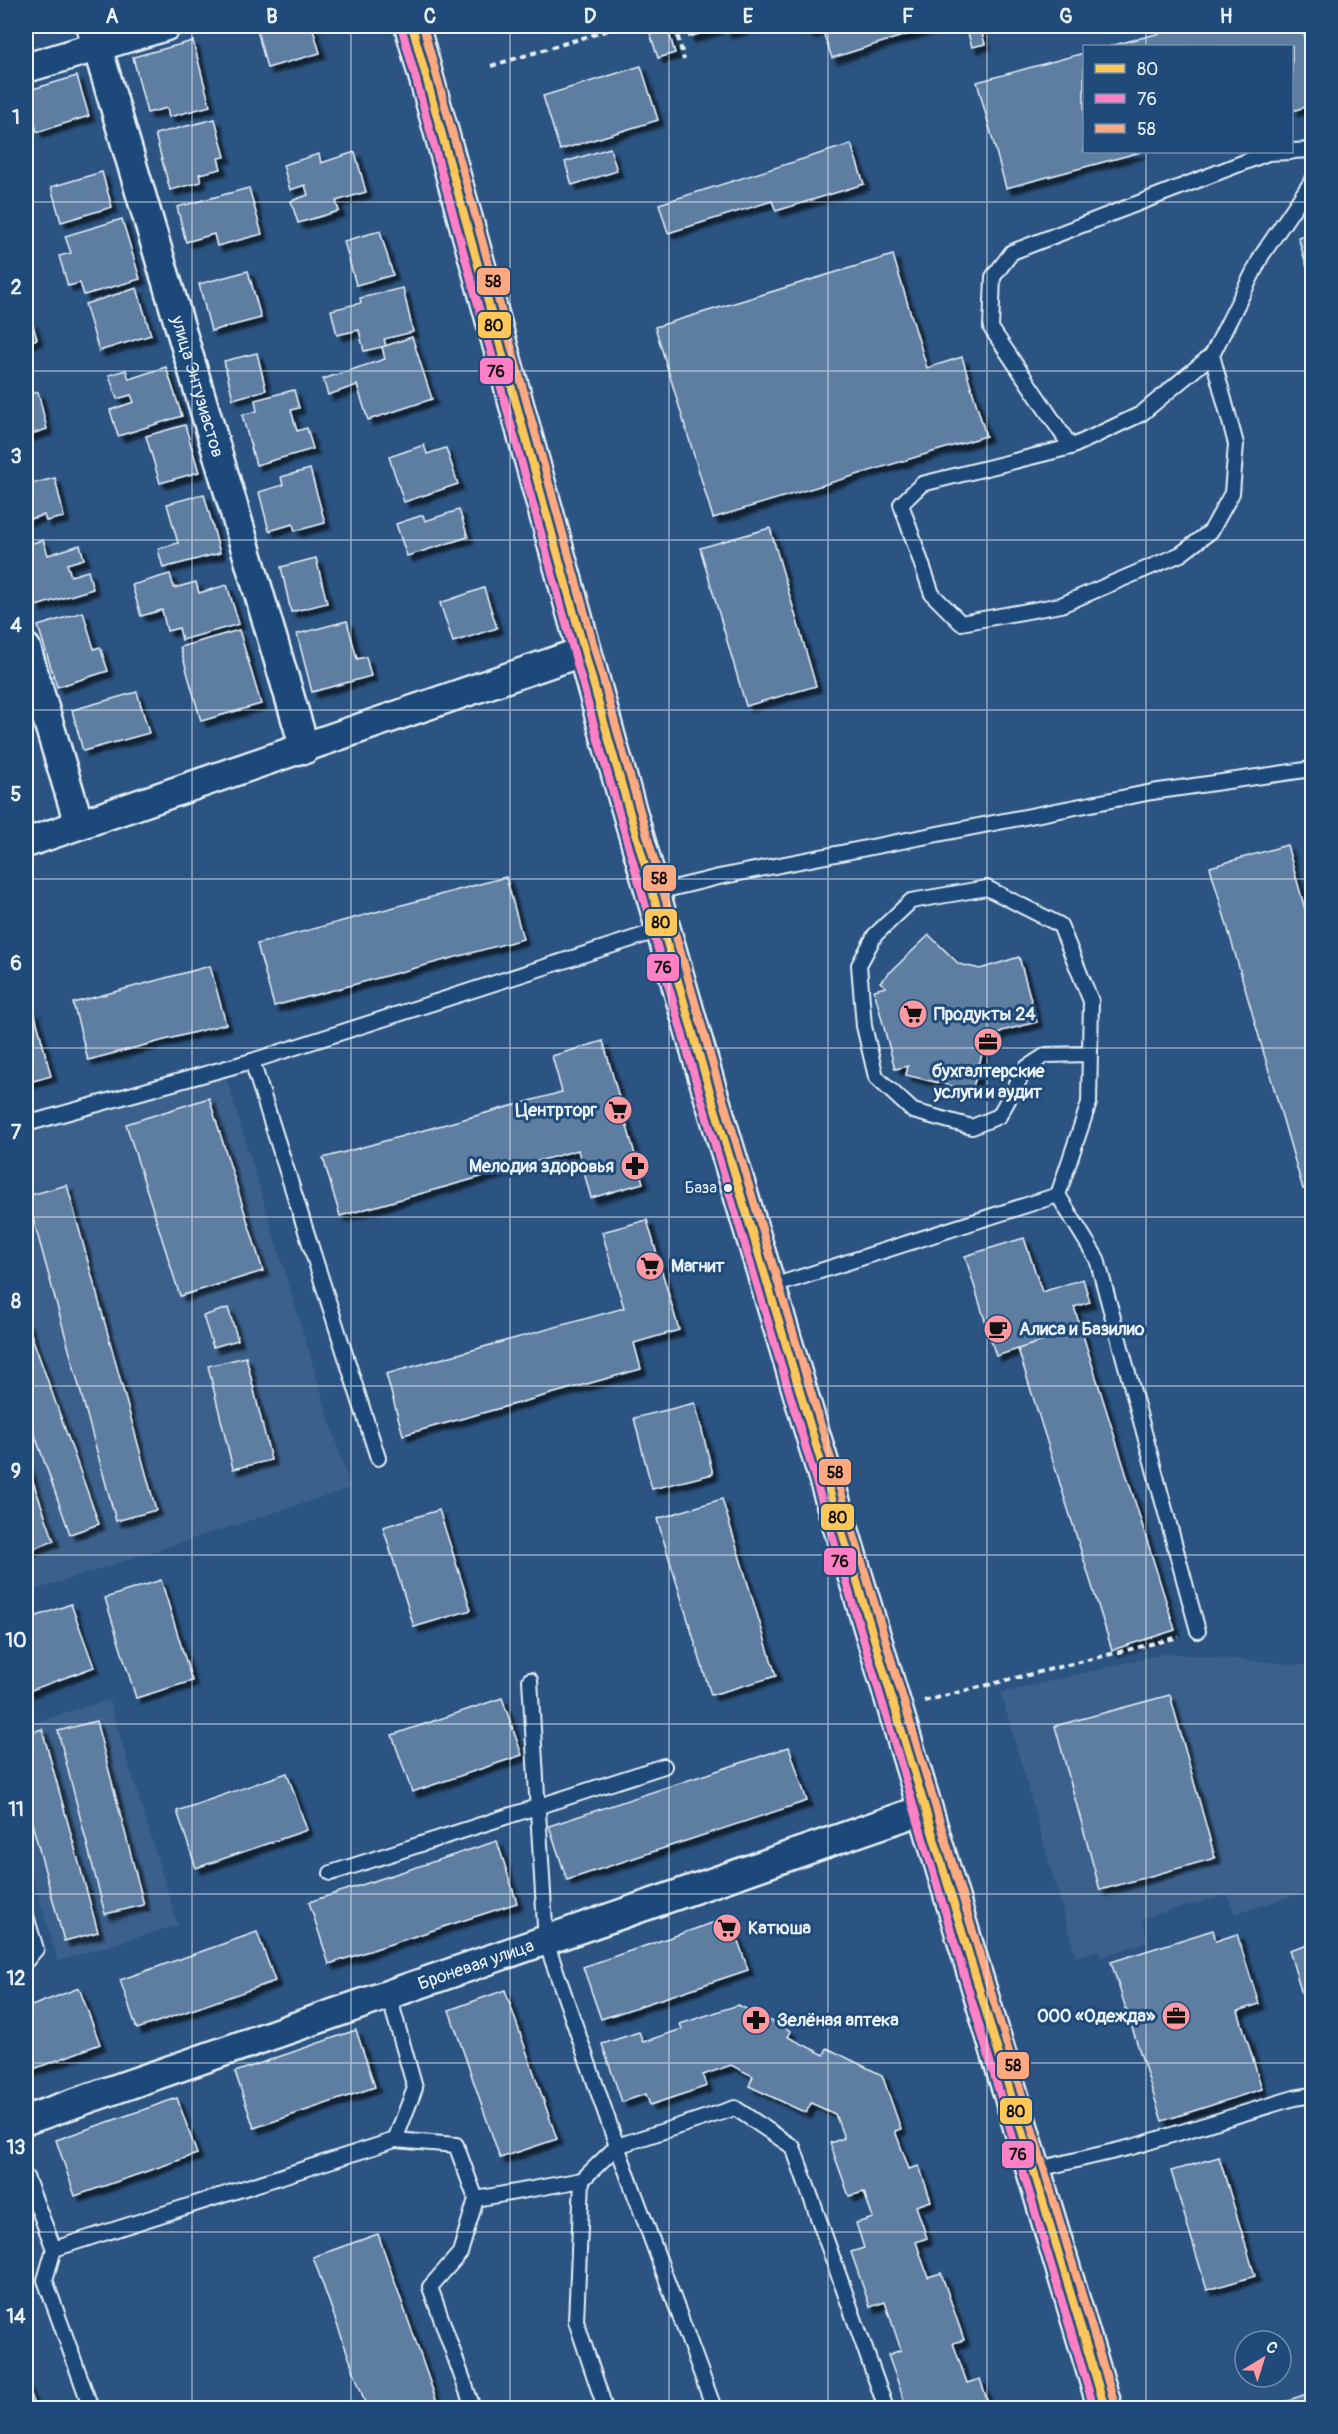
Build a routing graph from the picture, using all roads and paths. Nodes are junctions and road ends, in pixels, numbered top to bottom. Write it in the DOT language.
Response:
graph roads {
  1 [pos="166,26"];
  2 [pos="412,26"];
  3 [pos="622,26"];
  4 [pos="675,26"];
  5 [pos="94,36"];
  6 [pos="684,60"];
  7 [pos="491,66"];
  8 [pos="26,68"];
  9 [pos="1312,150"];
  10 [pos="1293,152"];
  11 [pos="1268,153"];
  12 [pos="1312,181"];
  13 [pos="1212,355"];
  14 [pos="1071,447"];
  15 [pos="26,648"];
  16 [pos="585,651"];
  17 [pos="305,748"];
  18 [pos="1312,769"];
  19 [pos="80,824"];
  20 [pos="26,843"];
  21 [pos="653,893"];
  22 [pos="663,929"];
  23 [pos="1090,1054"];
  24 [pos="252,1061"];
  25 [pos="26,1124"];
  26 [pos="1058,1195"];
  27 [pos="770,1287"];
  28 [pos="378,1458"];
  29 [pos="1198,1632"];
  30 [pos="530,1680"];
  31 [pos="894,1708"];
  32 [pos="664,1766"];
  33 [pos="538,1808"];
  34 [pos="925,1809"];
  35 [pos="331,1873"];
  36 [pos="26,1916"];
  37 [pos="546,1942"];
  38 [pos="26,1961"];
  39 [pos="390,1995"];
  40 [pos="1312,2095"];
  41 [pos="26,2120"];
  42 [pos="394,2140"];
  43 [pos="617,2146"];
  44 [pos="1034,2170"];
  45 [pos="26,2176"];
  46 [pos="582,2180"];
  47 [pos="476,2199"];
  48 [pos="54,2249"];
  49 [pos="91,2409"];
  50 [pos="473,2409"];
  51 [pos="605,2409"];
  52 [pos="714,2409"];
  53 [pos="886,2409"];
  54 [pos="1106,2409"];
  1 -- 5 [label="street"];
  2 -- 16 [label="highway"];
  3 -- 7 [label="path"];
  4 -- 6 [label="path"];
  5 -- 8 [label="street"];
  5 -- 17 [label="street, улица Энтузиастов"];
  9 -- 10 [label="lane"];
  11 -- 14 [label="lane"];
  12 -- 13 [label="lane"];
  13 -- 14 [label="lane"];
  13 -- 14 [label="lane"];
  15 -- 19 [label="street"];
  16 -- 17 [label="street"];
  16 -- 21 [label="highway"];
  17 -- 19 [label="street"];
  18 -- 21 [label="lane"];
  19 -- 20 [label="street"];
  21 -- 22 [label="highway"];
  22 -- 24 [label="lane"];
  22 -- 27 [label="highway"];
  23 -- 23 [label="lane"];
  23 -- 26 [label="lane"];
  24 -- 25 [label="lane"];
  24 -- 28 [label="lane"];
  26 -- 27 [label="lane"];
  26 -- 29 [label="lane"];
  27 -- 31 [label="highway"];
  29 -- 31 [label="path"];
  30 -- 33 [label="lane"];
  31 -- 34 [label="highway"];
  32 -- 33 [label="lane"];
  33 -- 35 [label="lane"];
  33 -- 37 [label="lane"];
  34 -- 37 [label="street, Броневая улица"];
  34 -- 44 [label="highway"];
  36 -- 38 [label="lane"];
  37 -- 39 [label="street, Броневая улица"];
  37 -- 43 [label="lane"];
  39 -- 41 [label="street, Броневая улица"];
  39 -- 42 [label="lane"];
  40 -- 44 [label="lane"];
  42 -- 47 [label="lane"];
  42 -- 48 [label="lane"];
  43 -- 46 [label="lane"];
  43 -- 52 [label="lane"];
  43 -- 53 [label="lane"];
  44 -- 54 [label="highway"];
  45 -- 48 [label="lane"];
  46 -- 47 [label="lane"];
  46 -- 51 [label="lane"];
  47 -- 50 [label="lane"];
  48 -- 49 [label="lane"];
}
